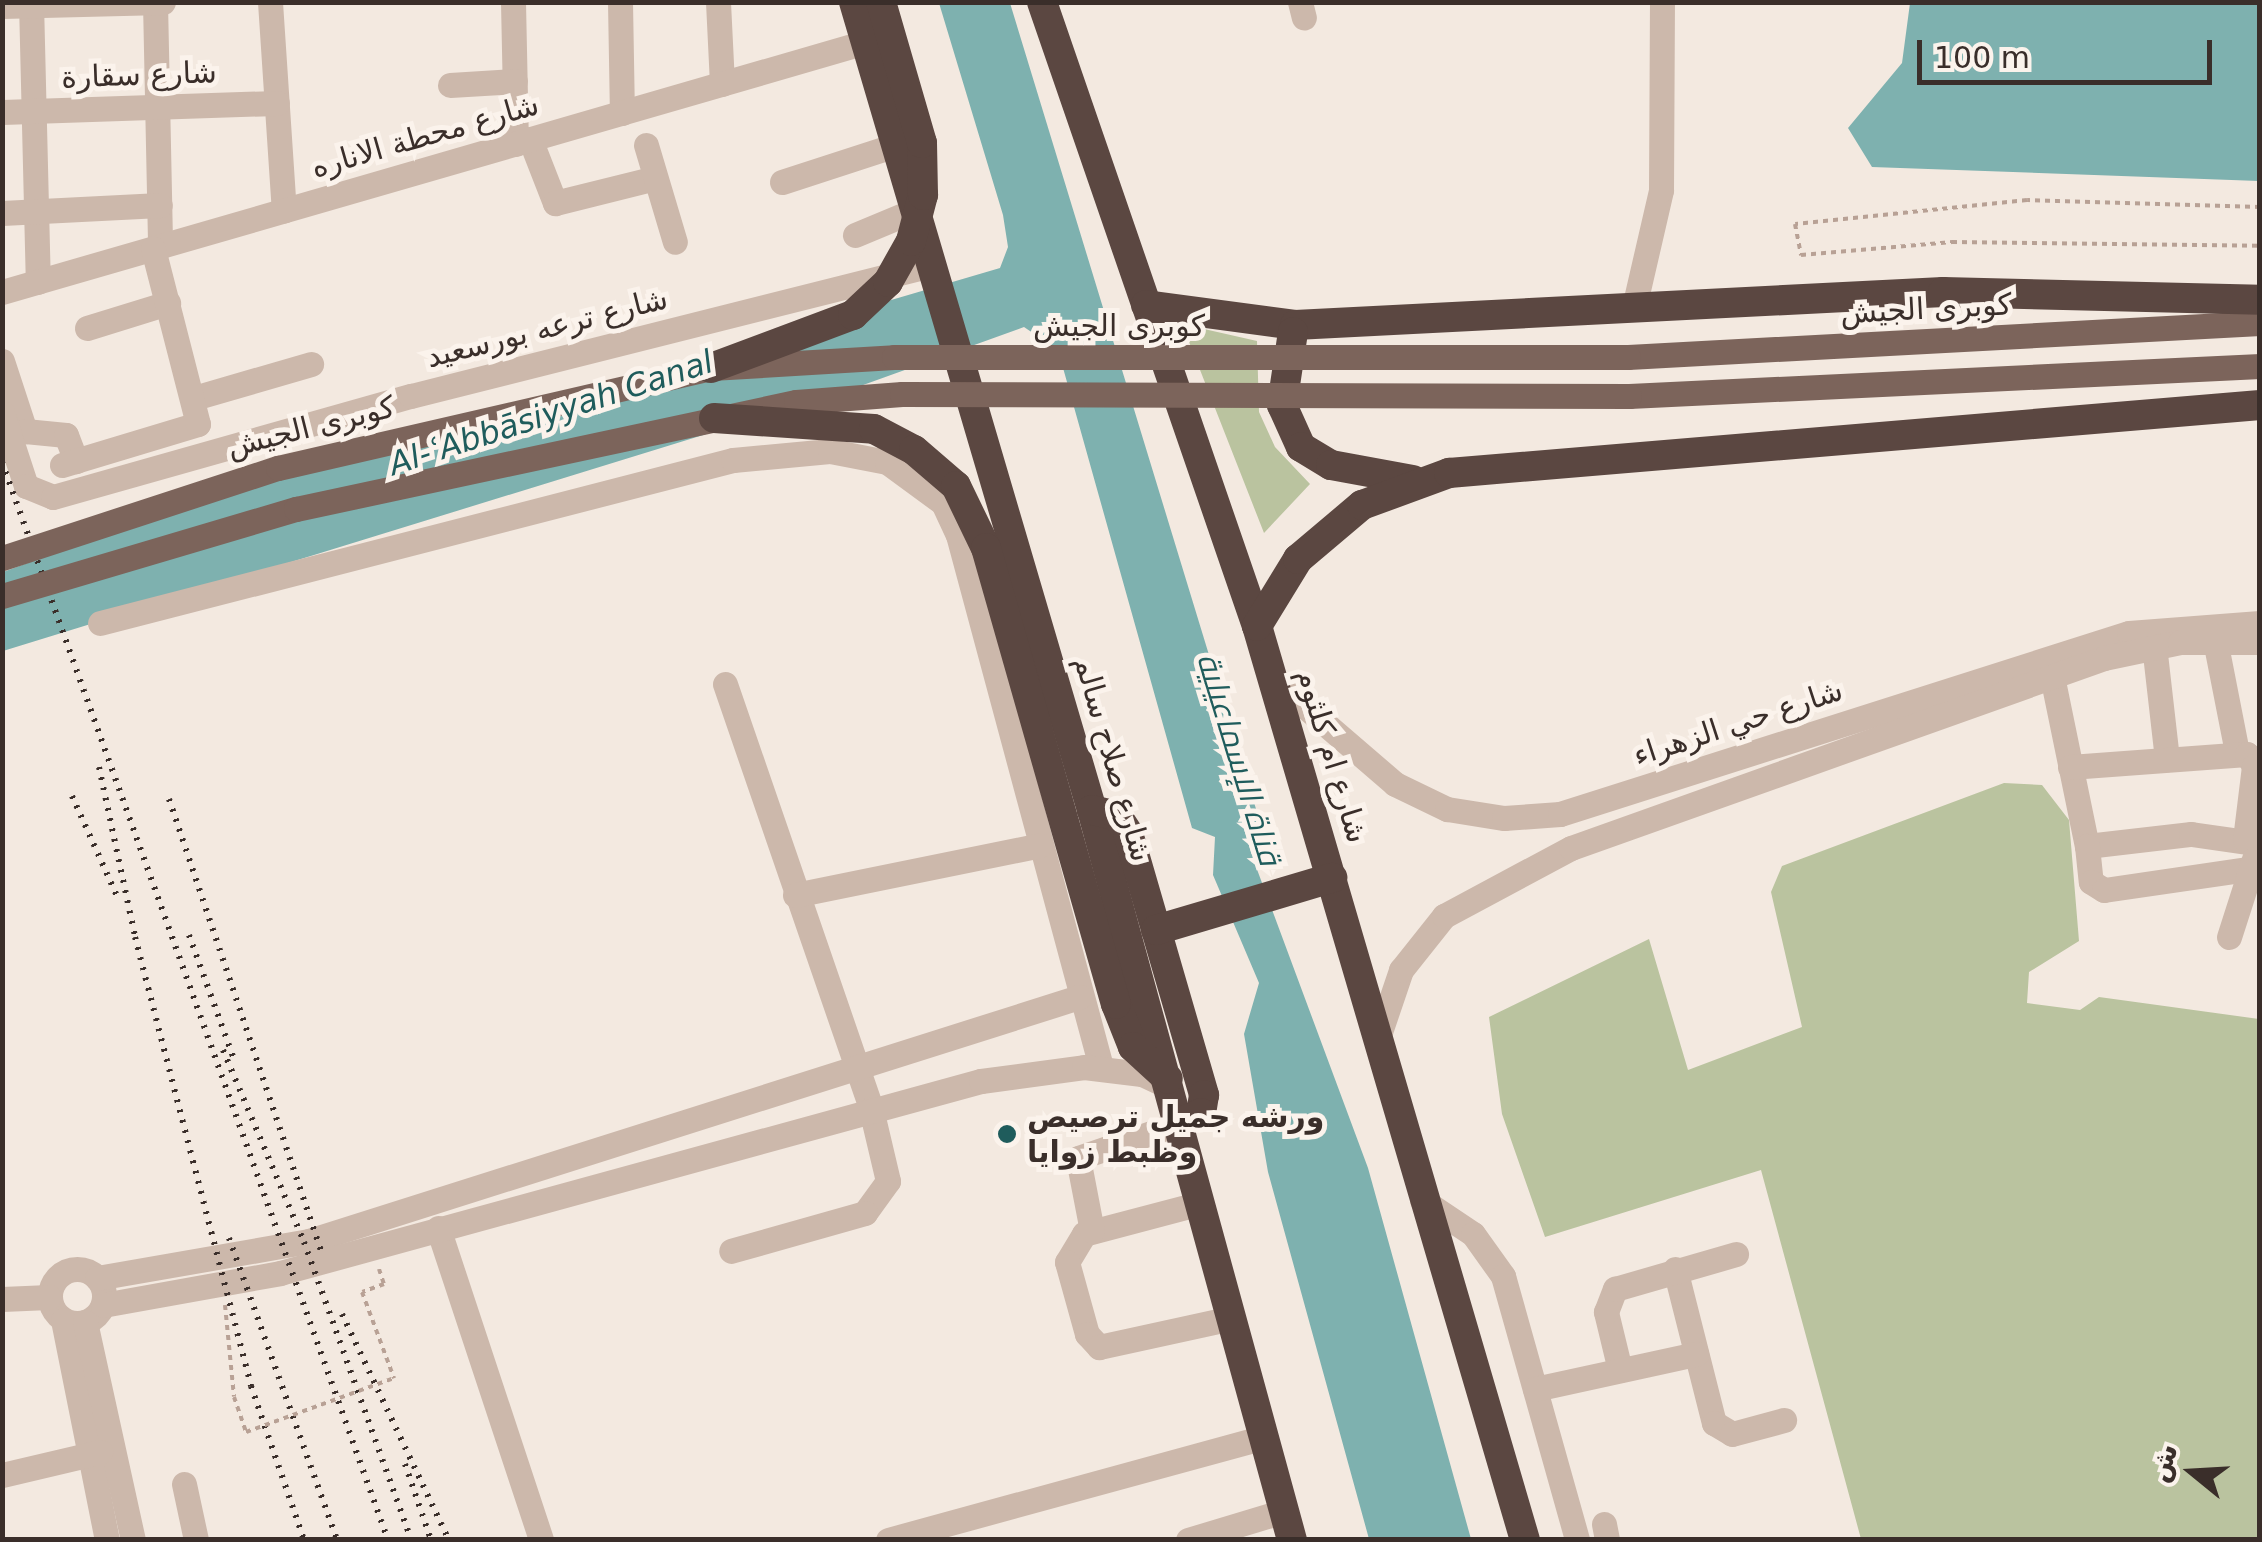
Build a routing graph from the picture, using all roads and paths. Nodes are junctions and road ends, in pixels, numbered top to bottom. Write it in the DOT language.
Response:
graph roads {
  1 [pos="164,2"];
  2 [pos="270,2"];
  3 [pos="513,2"];
  4 [pos="620,2"];
  5 [pos="718,2"];
  6 [pos="854,2"];
  7 [pos="881,2"];
  8 [pos="1042,2"];
  9 [pos="1662,2"];
  10 [pos="155,3"];
  11 [pos="32,4"];
  12 [pos="2,6"];
  13 [pos="866,42"];
  14 [pos="515,81"];
  15 [pos="722,84"];
  16 [pos="450,85"];
  17 [pos="278,104"];
  18 [pos="157,107"];
  19 [pos="34,110"];
  20 [pos="2,112"];
  21 [pos="622,113"];
  22 [pos="523,142"];
  23 [pos="896,145"];
  24 [pos="646,146"];
  25 [pos="655,178"];
  26 [pos="782,182"];
  27 [pos="160,205"];
  28 [pos="2260,208"];
  29 [pos="915,210"];
  30 [pos="36,211"];
  31 [pos="284,211"];
  32 [pos="2,213"];
  33 [pos="854,234"];
  34 [pos="674,242"];
  35 [pos="2260,246"];
  36 [pos="157,248"];
  37 [pos="931,265"];
  38 [pos="38,282"];
  39 [pos="2,292"];
  40 [pos="2260,300"];
  41 [pos="168,303"];
  42 [pos="1635,304"];
  43 [pos="1146,305"];
  44 [pos="2260,323"];
  45 [pos="1295,325"];
  46 [pos="86,328"];
  47 [pos="2,361"];
  48 [pos="312,364"];
  49 [pos="2260,366"];
  50 [pos="711,368"];
  51 [pos="194,398"];
  52 [pos="2260,406"];
  53 [pos="2,414"];
  54 [pos="714,418"];
  55 [pos="980,433"];
  56 [pos="1416,480"];
  57 [pos="943,503"];
  58 [pos="2,558"];
  59 [pos="2,596"];
  60 [pos="100,623"];
  61 [pos="2260,623"];
  62 [pos="1256,626"];
  63 [pos="2215,640"];
  64 [pos="2260,642"];
  65 [pos="2154,645"];
  66 [pos="2052,676"];
  67 [pos="1273,679"];
  68 [pos="725,684"];
  69 [pos="2237,752"];
  70 [pos="2167,758"];
  71 [pos="2070,767"];
  72 [pos="1092,810"];
  73 [pos="1560,814"];
  74 [pos="1040,845"];
  75 [pos="2087,846"];
  76 [pos="1570,848"];
  77 [pos="2253,851"];
  78 [pos="1332,878"];
  79 [pos="795,895"];
  80 [pos="1169,927"];
  81 [pos="2229,937"];
  82 [pos="1079,997"];
  83 [pos="1379,1035"];
  84 [pos="1101,1068"];
  85 [pos="858,1073"];
  86 [pos="1169,1083"];
  87 [pos="871,1109"];
  88 [pos="1180,1123"];
  89 [pos="528,1189"];
  90 [pos="1422,1200"];
  91 [pos="1201,1203"];
  92 [pos="438,1228"];
  93 [pos="1092,1231"];
  94 [pos="373,1247"];
  95 [pos="731,1252"];
  96 [pos="1736,1254"];
  97 [pos="1675,1269"];
  98 [pos="97,1278"];
  99 [pos="220,1284"];
  100 [pos="49,1297"];
  101 [pos="2,1299"];
  102 [pos="84,1316"];
  103 [pos="1232,1318"];
  104 [pos="1696,1354"];
  105 [pos="1620,1370"];
  106 [pos="1535,1389"];
  107 [pos="1784,1420"];
  108 [pos="1264,1437"];
  109 [pos="100,1452"];
  110 [pos="2,1474"];
  111 [pos="184,1484"];
  112 [pos="1288,1525"];
  113 [pos="107,1540"];
  114 [pos="133,1540"];
  115 [pos="196,1540"];
  116 [pos="541,1540"];
  117 [pos="888,1540"];
  118 [pos="1188,1540"];
  119 [pos="1525,1540"];
  120 [pos="1577,1540"];
  1 -- 10 [label="street"];
  2 -- 17 [label="street"];
  3 -- 14 [label="street"];
  4 -- 21 [label="street"];
  5 -- 15 [label="street"];
  6 -- 13 [label="highway, شارع صلاح سالم"];
  7 -- 50 [label="highway, bridge"];
  8 -- 43 [label="highway, شارع ام كلثوم"];
  9 -- 42 [label="street"];
  10 -- 11 [label="street"];
  10 -- 18 [label="street"];
  11 -- 12 [label="street"];
  11 -- 19 [label="street"];
  13 -- 15 [label="street, شارع محطة الاناره"];
  13 -- 23 [label="highway, شارع صلاح سالم"];
  14 -- 16 [label="street"];
  14 -- 22 [label="street"];
  15 -- 21 [label="street, شارع محطة الاناره"];
  17 -- 18 [label="street, شارع سقارة"];
  17 -- 31 [label="street"];
  18 -- 19 [label="street, شارع سقارة"];
  18 -- 27 [label="street"];
  19 -- 20 [label="street, شارع سقارة"];
  19 -- 30 [label="street"];
  21 -- 22 [label="street, شارع محطة الاناره"];
  22 -- 25 [label="street"];
  22 -- 31 [label="street, شارع محطة الاناره"];
  23 -- 26 [label="street"];
  23 -- 29 [label="highway, شارع صلاح سالم"];
  24 -- 25 [label="street"];
  25 -- 34 [label="street"];
  27 -- 30 [label="street"];
  27 -- 36 [label="street"];
  28 -- 35 [label="path"];
  29 -- 33 [label="street"];
  29 -- 37 [label="highway, شارع صلاح سالم"];
  30 -- 32 [label="street"];
  30 -- 38 [label="street"];
  31 -- 36 [label="street, شارع محطة الاناره"];
  36 -- 38 [label="street, شارع محطة الاناره"];
  36 -- 41 [label="street"];
  37 -- 53 [label="street, شارع ترعه بورسعيد"];
  37 -- 55 [label="highway, شارع صلاح سالم"];
  38 -- 39 [label="street, شارع محطة الاناره"];
  40 -- 42 [label="highway"];
  41 -- 46 [label="street"];
  41 -- 51 [label="street"];
  42 -- 45 [label="highway"];
  43 -- 45 [label="highway"];
  43 -- 62 [label="highway, شارع ام كلثوم"];
  44 -- 50 [label="main road, كوبرى الجيش, bridge"];
  45 -- 56 [label="highway"];
  47 -- 51 [label="street"];
  48 -- 51 [label="street"];
  49 -- 54 [label="main road, bridge"];
  50 -- 58 [label="main road, كوبرى الجيش, bridge"];
  52 -- 56 [label="highway"];
  54 -- 59 [label="main road, bridge"];
  54 -- 86 [label="highway, bridge"];
  55 -- 57 [label="street"];
  55 -- 72 [label="highway, شارع صلاح سالم"];
  56 -- 62 [label="highway"];
  57 -- 60 [label="street"];
  57 -- 74 [label="street"];
  61 -- 73 [label="street, شارع حي الزهراء"];
  62 -- 67 [label="highway, شارع ام كلثوم"];
  63 -- 64 [label="street, شارع حي الزهراء"];
  63 -- 65 [label="street, شارع حي الزهراء"];
  63 -- 69 [label="street"];
  65 -- 66 [label="street, شارع حي الزهراء"];
  65 -- 70 [label="street"];
  66 -- 71 [label="street"];
  66 -- 76 [label="street, شارع حي الزهراء"];
  67 -- 73 [label="street, شارع حي الزهراء"];
  67 -- 78 [label="highway, شارع ام كلثوم"];
  68 -- 79 [label="street"];
  69 -- 70 [label="street"];
  69 -- 77 [label="street"];
  70 -- 71 [label="street"];
  71 -- 75 [label="street"];
  72 -- 80 [label="highway"];
  72 -- 86 [label="highway, شارع صلاح سالم"];
  73 -- 76 [label="street"];
  74 -- 79 [label="street"];
  74 -- 82 [label="street"];
  75 -- 77 [label="street"];
  75 -- 77 [label="street"];
  76 -- 83 [label="street, شارع حي الزهراء"];
  77 -- 81 [label="street"];
  78 -- 80 [label="highway"];
  78 -- 83 [label="highway, شارع ام كلثوم"];
  79 -- 85 [label="street"];
  80 -- 88 [label="highway"];
  82 -- 84 [label="street"];
  82 -- 85 [label="street"];
  83 -- 90 [label="highway, شارع ام كلثوم"];
  84 -- 86 [label="street"];
  84 -- 87 [label="street"];
  85 -- 87 [label="street"];
  85 -- 89 [label="street"];
  86 -- 88 [label="highway, شارع صلاح سالم"];
  87 -- 89 [label="street"];
  87 -- 95 [label="street"];
  88 -- 91 [label="highway, شارع صلاح سالم"];
  88 -- 93 [label="street"];
  89 -- 92 [label="street"];
  89 -- 98 [label="street"];
  90 -- 106 [label="street"];
  90 -- 119 [label="highway, شارع ام كلثوم"];
  91 -- 93 [label="street"];
  91 -- 103 [label="highway, شارع صلاح سالم"];
  92 -- 94 [label="street"];
  92 -- 116 [label="street"];
  93 -- 103 [label="street"];
  94 -- 99 [label="street"];
  94 -- 99 [label="path, bridge"];
  96 -- 97 [label="street"];
  97 -- 104 [label="street"];
  97 -- 105 [label="street"];
  98 -- 100 [label="street"];
  98 -- 102 [label="street"];
  99 -- 102 [label="street"];
  100 -- 101 [label="street"];
  100 -- 102 [label="street"];
  102 -- 109 [label="street"];
  103 -- 108 [label="highway, شارع صلاح سالم"];
  104 -- 105 [label="street"];
  104 -- 107 [label="street"];
  105 -- 106 [label="street"];
  106 -- 120 [label="street"];
  108 -- 112 [label="highway, شارع صلاح سالم"];
  108 -- 117 [label="street"];
  109 -- 110 [label="street"];
  109 -- 113 [label="street"];
  109 -- 114 [label="street"];
  111 -- 115 [label="street"];
  112 -- 118 [label="street"];
}
